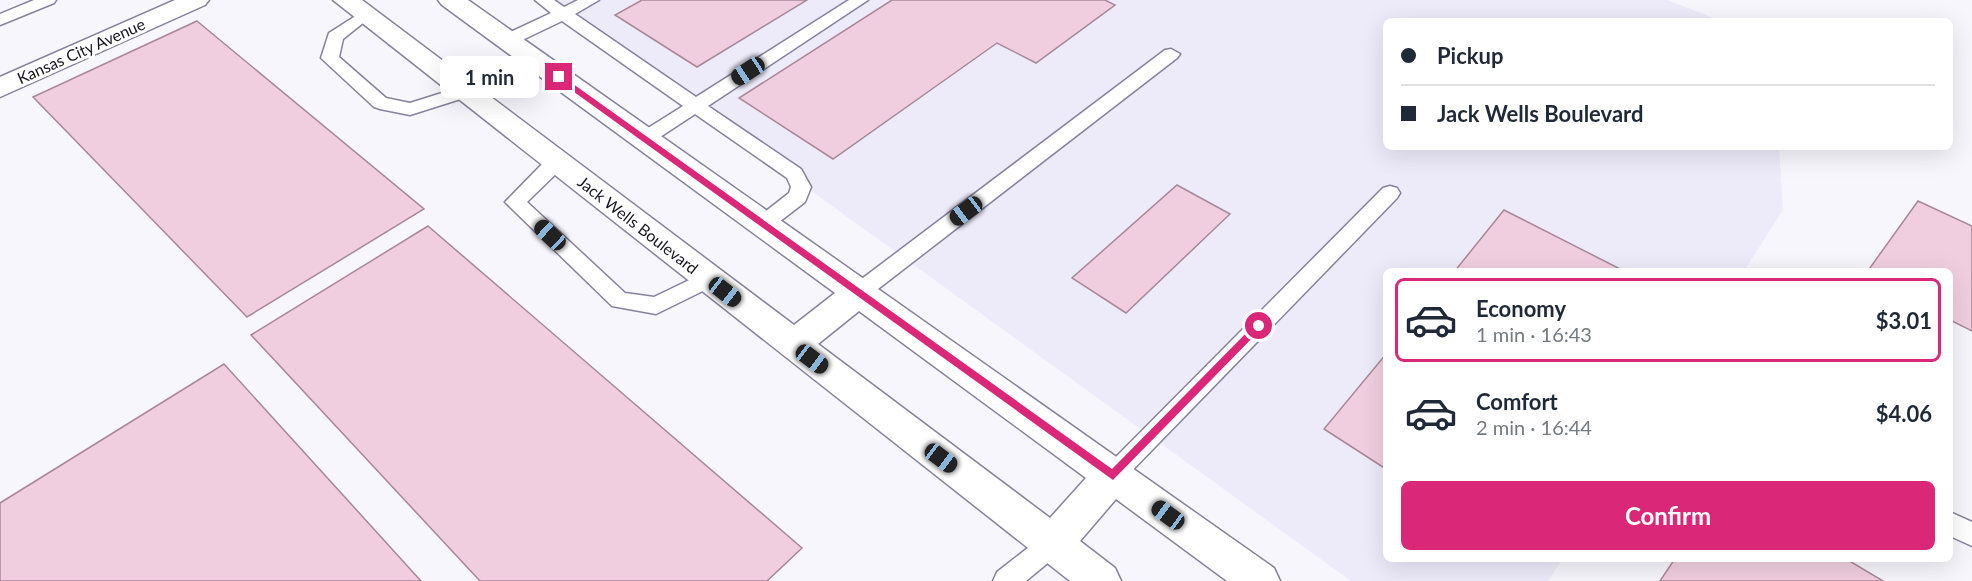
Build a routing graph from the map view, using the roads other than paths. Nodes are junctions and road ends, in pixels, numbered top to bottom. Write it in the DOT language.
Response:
graph roads {
  1 [pos="48,0"];
  2 [pos="196,0"];
  3 [pos="451,0"];
  4 [pos="543,0"];
  5 [pos="591,0"];
  6 [pos="860,0"];
  7 [pos="355,8"];
  8 [pos="562,14"];
  9 [pos="0,20"];
  10 [pos="508,40"];
  11 [pos="1171,54"];
  12 [pos="0,88"];
  13 [pos="465,92"];
  14 [pos="695,106"];
  15 [pos="644,139"];
  16 [pos="556,162"];
  17 [pos="1390,193"];
  18 [pos="763,224"];
  19 [pos="708,279"];
  20 [pos="858,293"];
  21 [pos="793,345"];
  22 [pos="1113,475"];
  23 [pos="1953,525"];
  24 [pos="1972,535"];
  25 [pos="1052,544"];
  26 [pos="1006,581"];
  27 [pos="1101,581"];
  28 [pos="1260,581"];
  1 -- 9 [label="lane"];
  2 -- 12 [label="street, Kansas City Avenue"];
  3 -- 10 [label="street"];
  4 -- 8 [label="lane"];
  5 -- 8 [label="lane"];
  6 -- 14 [label="lane"];
  7 -- 13 [label="street, Jack Wells Boulevard"];
  7 -- 13 [label="lane"];
  8 -- 10 [label="lane"];
  8 -- 14 [label="lane"];
  10 -- 15 [label="street"];
  11 -- 20 [label="lane"];
  13 -- 16 [label="street, Jack Wells Boulevard"];
  14 -- 15 [label="lane"];
  14 -- 18 [label="lane"];
  15 -- 18 [label="street"];
  16 -- 19 [label="street, Jack Wells Boulevard"];
  16 -- 19 [label="lane"];
  17 -- 22 [label="lane"];
  18 -- 20 [label="street"];
  19 -- 21 [label="street, Jack Wells Boulevard"];
  20 -- 21 [label="street"];
  20 -- 22 [label="street"];
  21 -- 25 [label="street, Jack Wells Boulevard"];
  22 -- 25 [label="street"];
  22 -- 28 [label="street"];
  23 -- 24 [label="lane"];
  25 -- 26 [label="lane"];
  25 -- 27 [label="street, Jack Wells Boulevard"];
}
